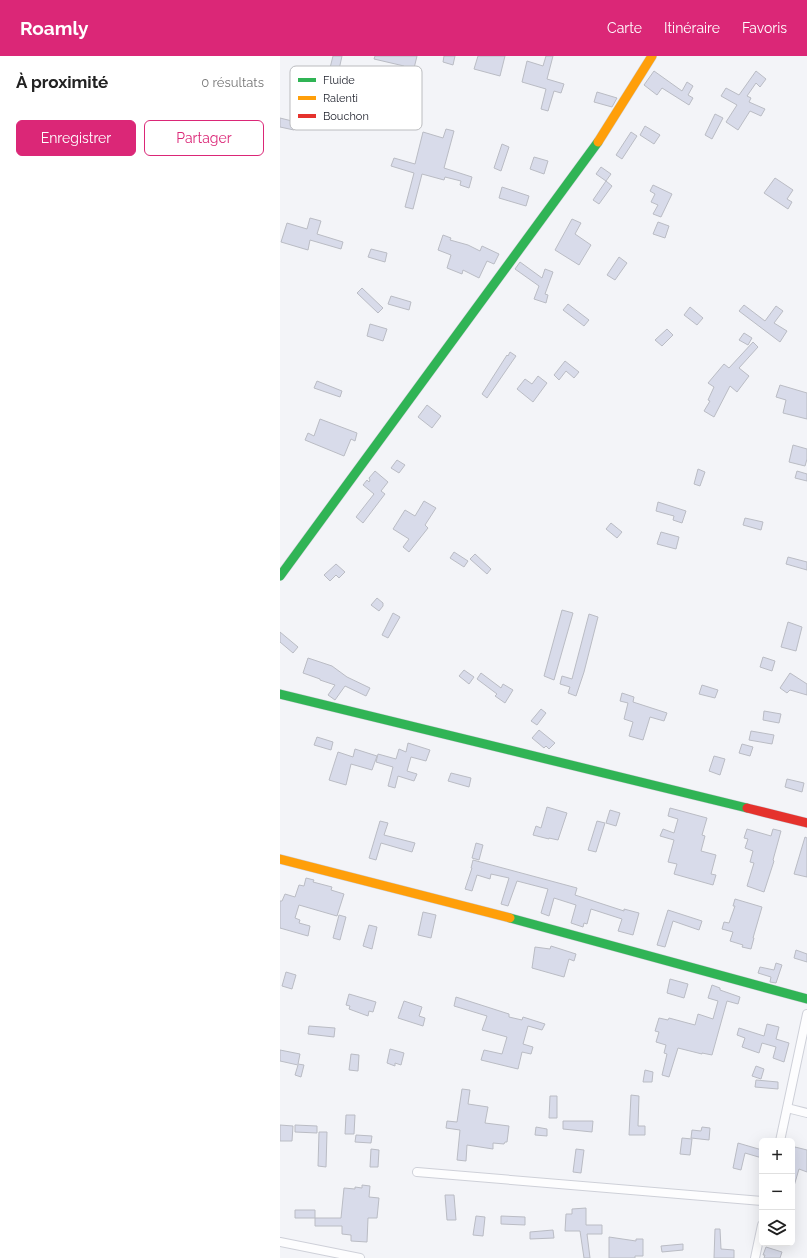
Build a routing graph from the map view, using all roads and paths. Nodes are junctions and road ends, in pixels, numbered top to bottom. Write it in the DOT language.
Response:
graph roads {
  1 [pos="652,56"];
  2 [pos="280,576"];
  3 [pos="280,694"];
  4 [pos="807,823"];
  5 [pos="280,859"];
  6 [pos="807,999"];
  7 [pos="807,1014"];
  8 [pos="787,1108"];
  9 [pos="807,1113"];
  10 [pos="781,1138"];
  11 [pos="417,1172"];
  12 [pos="759,1201"];
  13 [pos="759,1239"];
  14 [pos="280,1242"];
  15 [pos="360,1258"];
  16 [pos="755,1258"];
  1 -- 2 [label="street"];
  3 -- 4 [label="street"];
  5 -- 6 [label="street"];
  7 -- 8 [label="street"];
  8 -- 9 [label="street"];
  8 -- 10 [label="street"];
  11 -- 12 [label="street"];
  13 -- 16 [label="street"];
  14 -- 15 [label="street"];
}
